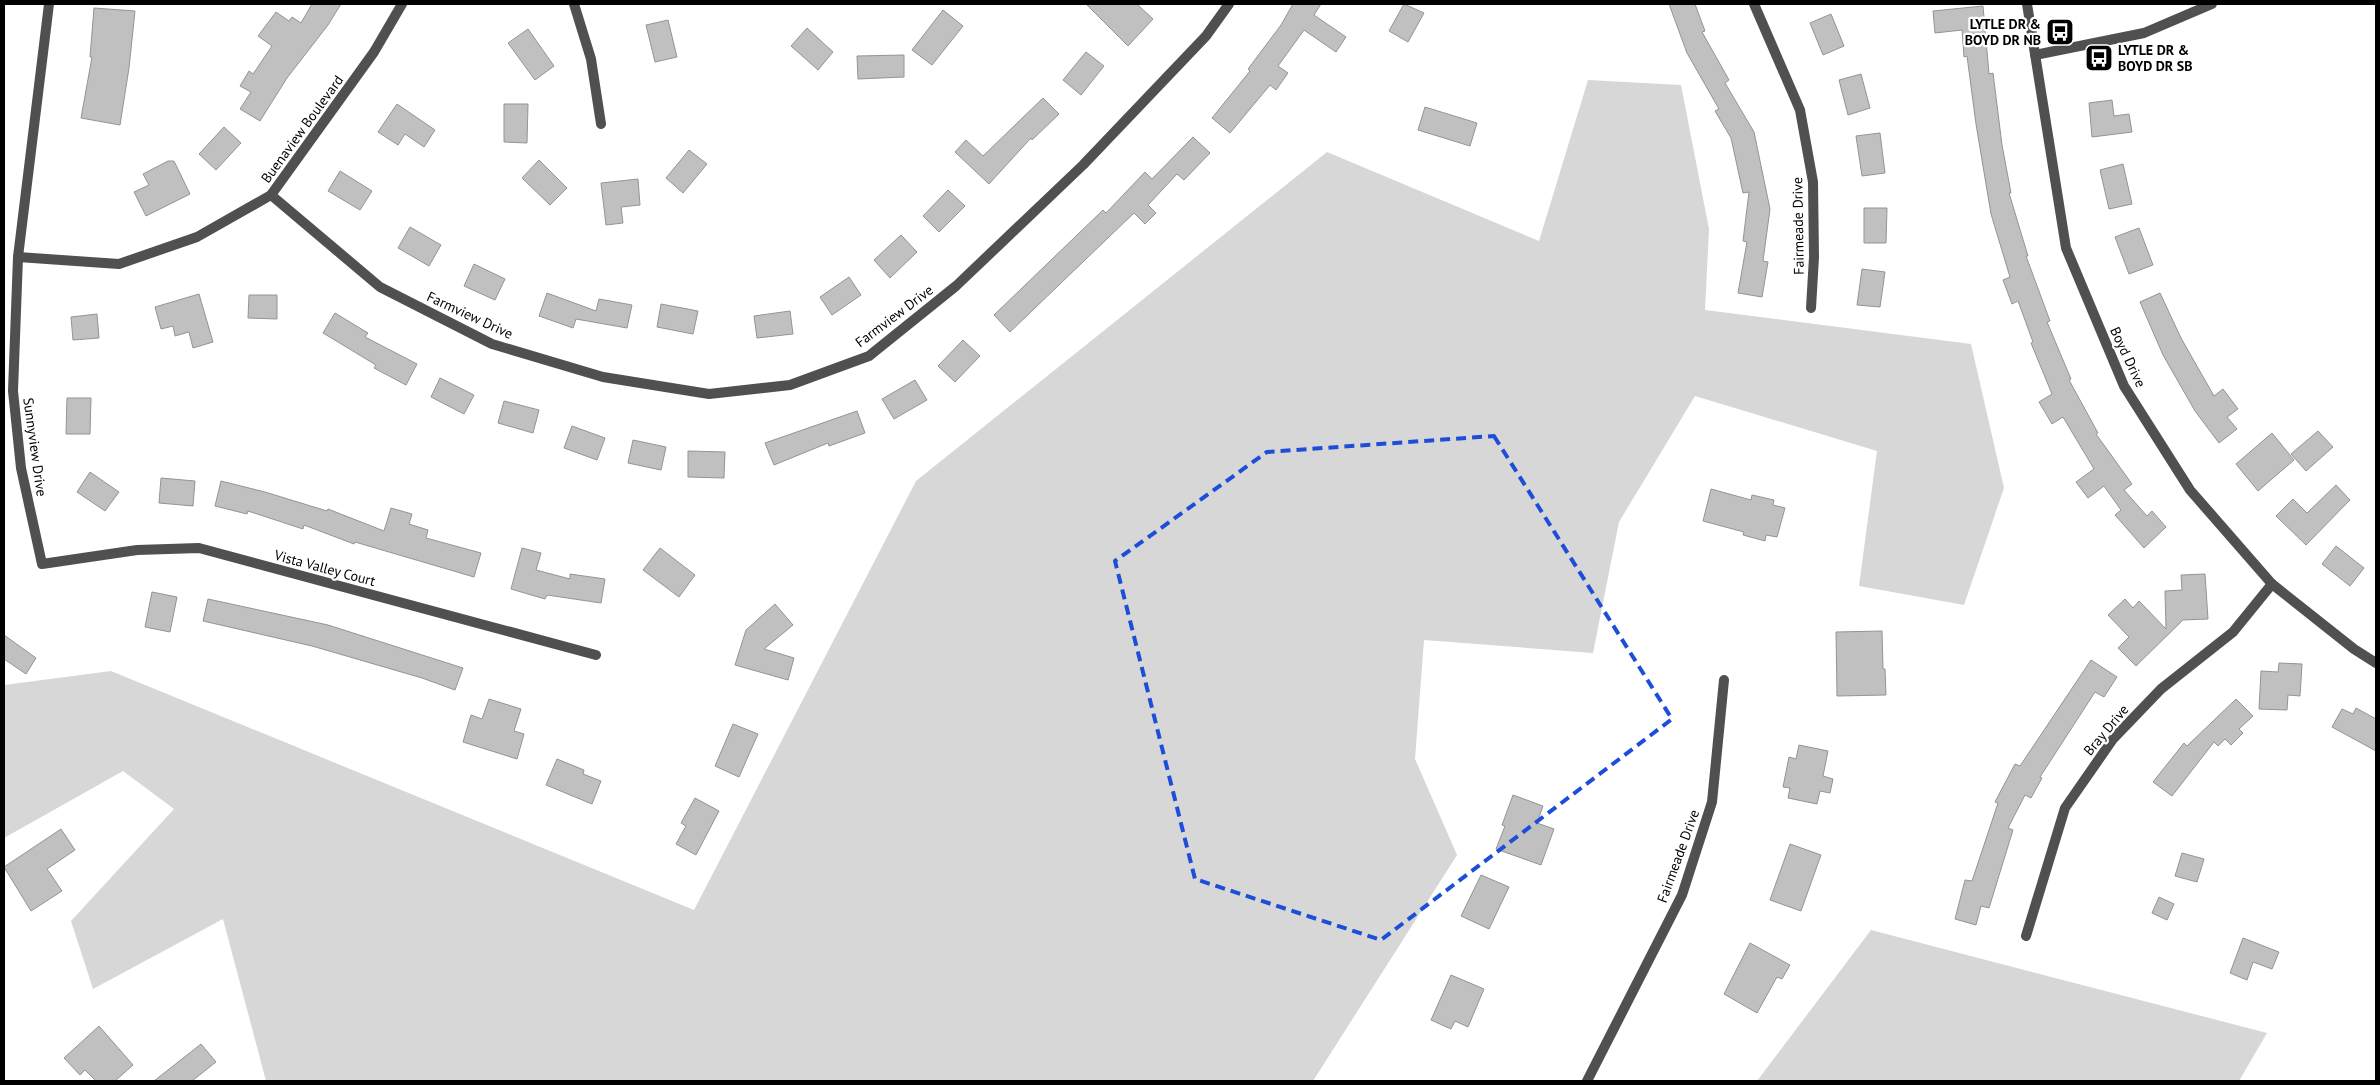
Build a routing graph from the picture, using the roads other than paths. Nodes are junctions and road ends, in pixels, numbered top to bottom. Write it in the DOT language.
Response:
graph roads {
  1 [pos="50,4"];
  2 [pos="402,4"];
  3 [pos="574,4"];
  4 [pos="1229,4"];
  5 [pos="1754,4"];
  6 [pos="2027,4"];
  7 [pos="2212,4"];
  8 [pos="2035,56"];
  9 [pos="601,124"];
  10 [pos="271,195"];
  11 [pos="18,257"];
  12 [pos="1811,308"];
  13 [pos="42,564"];
  14 [pos="2272,584"];
  15 [pos="596,655"];
  16 [pos="2376,663"];
  17 [pos="1724,680"];
  18 [pos="2026,936"];
  19 [pos="1587,1081"];
  1 -- 11 [label="street, Sunnyview Drive"];
  2 -- 10 [label="street, Buenaview Boulevard"];
  3 -- 9 [label="street"];
  4 -- 10 [label="street, Farmview Drive"];
  5 -- 12 [label="street, Fairmeade Drive"];
  6 -- 8 [label="street, Boyd Drive"];
  7 -- 8 [label="street"];
  8 -- 14 [label="street, Boyd Drive"];
  10 -- 11 [label="street, Buenaview Boulevard"];
  11 -- 13 [label="street, Sunnyview Drive"];
  13 -- 15 [label="street, Vista Valley Court"];
  14 -- 16 [label="street, Boyd Drive"];
  14 -- 18 [label="street, Bray Drive"];
  17 -- 19 [label="street, Fairmeade Drive"];
}
